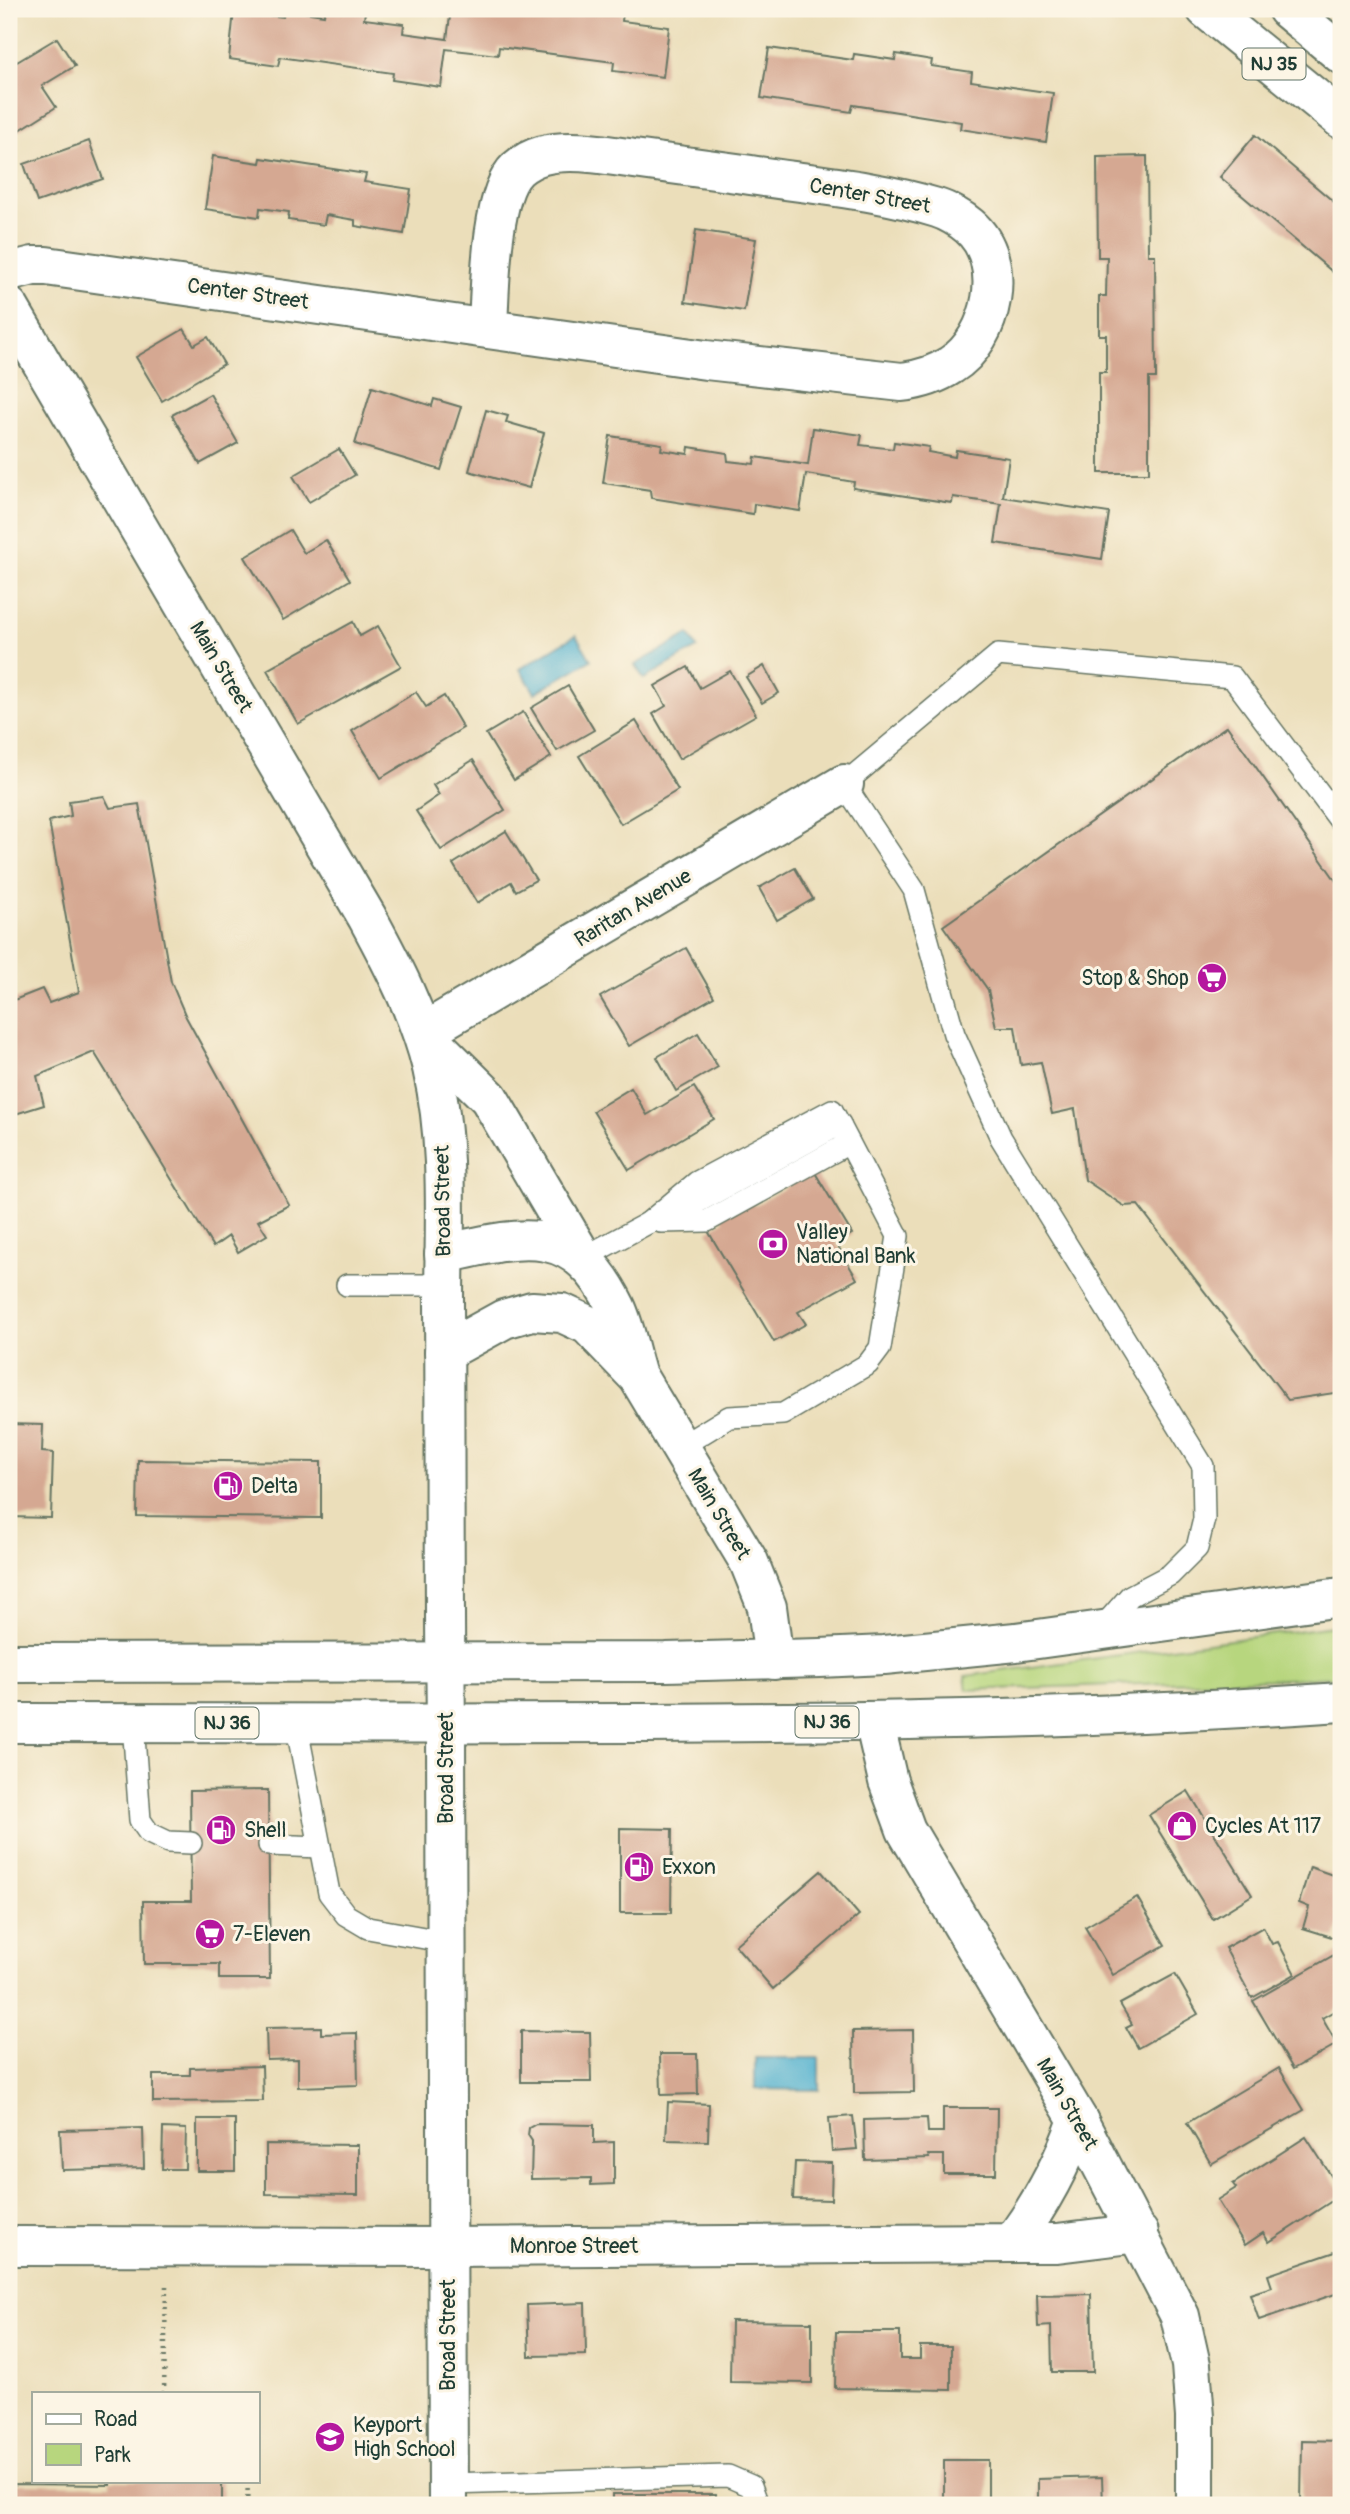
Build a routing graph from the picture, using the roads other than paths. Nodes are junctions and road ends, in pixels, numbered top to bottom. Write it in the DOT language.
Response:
graph roads {
  1 [pos="1206,9"];
  2 [pos="1287,9"];
  3 [pos="1341,54"];
  4 [pos="1341,119"];
  5 [pos="9,272"];
  6 [pos="9,307"];
  7 [pos="488,328"];
  8 [pos="844,784"];
  9 [pos="1341,822"];
  10 [pos="422,1033"];
  11 [pos="844,1134"];
  12 [pos="649,1223"];
  13 [pos="583,1258"];
  14 [pos="444,1269"];
  15 [pos="347,1285"];
  16 [pos="444,1352"];
  17 [pos="638,1377"];
  18 [pos="680,1447"];
  19 [pos="1341,1597"];
  20 [pos="1100,1631"];
  21 [pos="774,1660"];
  22 [pos="9,1663"];
  23 [pos="445,1663"];
  24 [pos="1341,1702"];
  25 [pos="874,1721"];
  26 [pos="9,1723"];
  27 [pos="133,1723"];
  28 [pos="296,1723"];
  29 [pos="446,1724"];
  30 [pos="191,1843"];
  31 [pos="269,1845"];
  32 [pos="320,1847"];
  33 [pos="447,1942"];
  34 [pos="1078,2120"];
  35 [pos="1139,2233"];
  36 [pos="1012,2243"];
  37 [pos="9,2246"];
  38 [pos="447,2247"];
  39 [pos="448,2494"];
  40 [pos="758,2505"];
  41 [pos="1195,2505"];
  1 -- 4 [label="main road, NJ 35"];
  2 -- 3 [label="main road, NJ 35"];
  5 -- 7 [label="main road, Center Street"];
  6 -- 10 [label="main road, Main Street"];
  7 -- 7 [label="main road, Center Street"];
  8 -- 9 [label="lane"];
  8 -- 10 [label="main road, Raritan Avenue"];
  8 -- 20 [label="lane"];
  10 -- 13 [label="main road, Main Street"];
  10 -- 14 [label="main road, Broad Street"];
  11 -- 12 [label="lane"];
  11 -- 12 [label="lane"];
  11 -- 18 [label="lane"];
  12 -- 13 [label="lane"];
  13 -- 14 [label="main road"];
  13 -- 17 [label="main road, Main Street"];
  14 -- 15 [label="lane"];
  14 -- 16 [label="main road, Broad Street"];
  16 -- 17 [label="main road, Main Street"];
  16 -- 23 [label="main road, Broad Street"];
  17 -- 18 [label="main road, Main Street"];
  18 -- 21 [label="main road, Main Street"];
  19 -- 20 [label="main road"];
  20 -- 21 [label="main road"];
  21 -- 23 [label="main road"];
  22 -- 23 [label="main road"];
  23 -- 29 [label="main road, Broad Street"];
  24 -- 25 [label="main road, NJ 36"];
  25 -- 29 [label="main road, NJ 36"];
  25 -- 34 [label="main road, Main Street"];
  26 -- 27 [label="main road, NJ 36"];
  27 -- 28 [label="main road, NJ 36"];
  27 -- 30 [label="lane"];
  28 -- 29 [label="main road, NJ 36"];
  28 -- 32 [label="lane"];
  29 -- 33 [label="main road, Broad Street"];
  31 -- 32 [label="lane"];
  32 -- 33 [label="lane"];
  33 -- 38 [label="main road, Broad Street"];
  34 -- 35 [label="main road, Main Street"];
  34 -- 36 [label="main road"];
  35 -- 36 [label="main road, Monroe Street"];
  35 -- 41 [label="main road, Main Street"];
  36 -- 38 [label="main road, Monroe Street"];
  37 -- 38 [label="main road, Monroe Street"];
  38 -- 39 [label="main road, Broad Street"];
  39 -- 40 [label="lane"];
}
